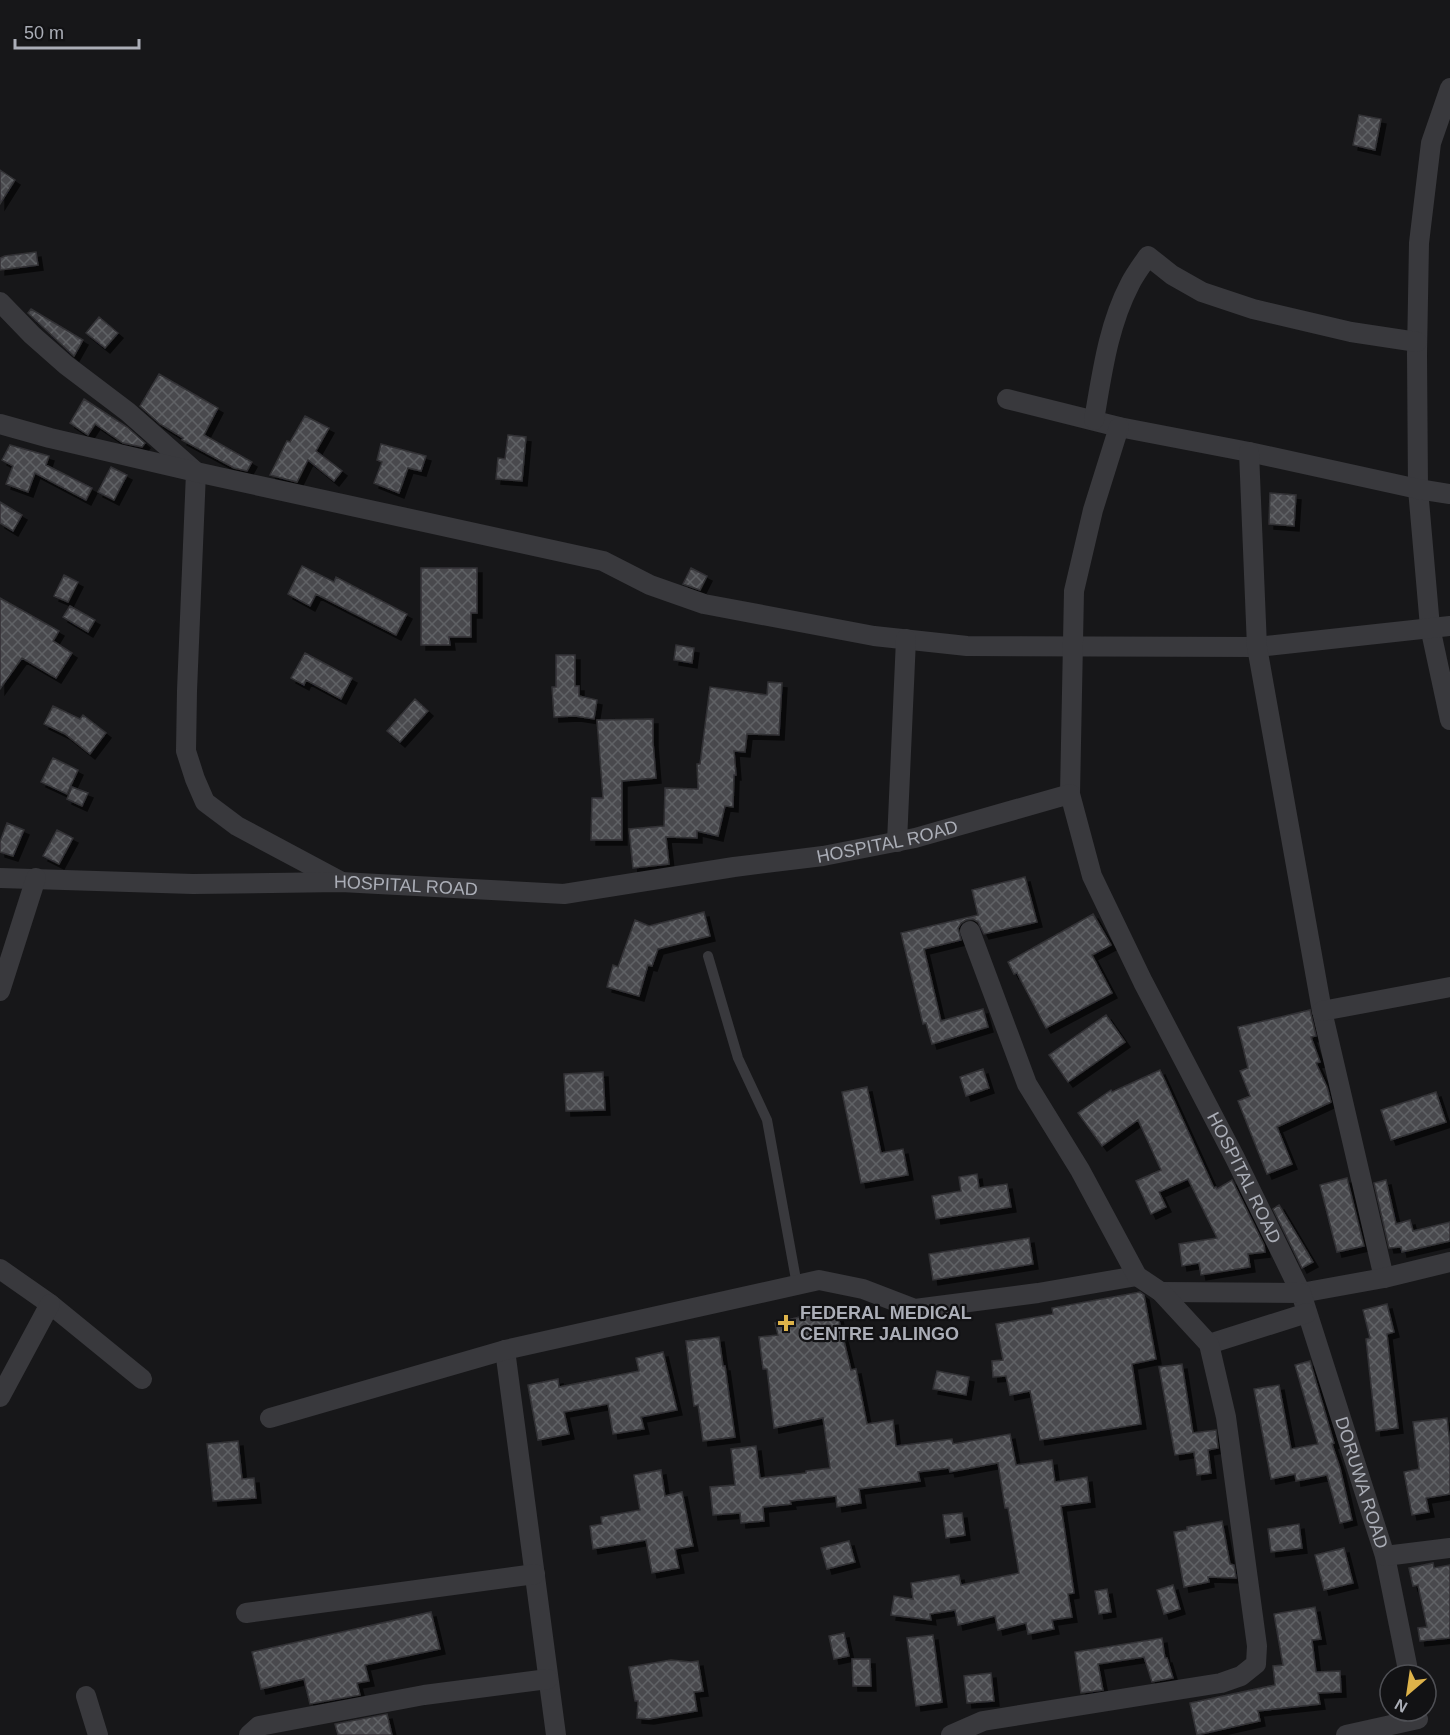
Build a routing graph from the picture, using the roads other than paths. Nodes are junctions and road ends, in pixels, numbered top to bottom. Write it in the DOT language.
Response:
graph roads {
  1 [pos="1450,88"];
  2 [pos="0,302"];
  3 [pos="1417,342"];
  4 [pos="1007,399"];
  5 [pos="1095,420"];
  6 [pos="0,424"];
  7 [pos="1119,427"];
  8 [pos="1249,452"];
  9 [pos="196,472"];
  10 [pos="1418,489"];
  11 [pos="1450,494"];
  12 [pos="1450,626"];
  13 [pos="1430,627"];
  14 [pos="906,639"];
  15 [pos="1073,647"];
  16 [pos="1257,647"];
  17 [pos="1450,720"];
  18 [pos="1070,794"];
  19 [pos="897,842"];
  20 [pos="0,878"];
  21 [pos="36,878"];
  22 [pos="341,882"];
  23 [pos="970,931"];
  24 [pos="708,956"];
  25 [pos="1450,987"];
  26 [pos="0,991"];
  27 [pos="1322,1011"];
  28 [pos="1450,1262"];
  29 [pos="0,1269"];
  30 [pos="1137,1276"];
  31 [pos="1384,1278"];
  32 [pos="797,1285"];
  33 [pos="1161,1292"];
  34 [pos="1300,1293"];
  35 [pos="50,1304"];
  36 [pos="1307,1312"];
  37 [pos="1209,1344"];
  38 [pos="505,1350"];
  39 [pos="142,1379"];
  40 [pos="0,1397"];
  41 [pos="270,1418"];
  42 [pos="1450,1548"];
  43 [pos="1385,1556"];
  44 [pos="535,1574"];
  45 [pos="246,1613"];
  46 [pos="1407,1663"];
  47 [pos="548,1679"];
  48 [pos="86,1696"];
  49 [pos="1412,1723"];
  50 [pos="98,1735"];
  51 [pos="249,1735"];
  52 [pos="556,1735"];
  53 [pos="951,1735"];
  54 [pos="1346,1735"];
  1 -- 3 [label="street"];
  2 -- 9 [label="street"];
  3 -- 5 [label="street"];
  3 -- 10 [label="street"];
  4 -- 5 [label="street"];
  5 -- 7 [label="street"];
  6 -- 9 [label="street"];
  7 -- 8 [label="street"];
  7 -- 15 [label="street"];
  8 -- 10 [label="street"];
  8 -- 16 [label="street"];
  9 -- 14 [label="street"];
  9 -- 22 [label="street"];
  10 -- 11 [label="street"];
  10 -- 13 [label="street"];
  12 -- 13 [label="street"];
  13 -- 16 [label="street"];
  13 -- 17 [label="street"];
  14 -- 15 [label="street"];
  14 -- 19 [label="street"];
  15 -- 16 [label="street"];
  15 -- 18 [label="street"];
  16 -- 27 [label="street"];
  18 -- 19 [label="street, HOSPITAL ROAD"];
  18 -- 34 [label="street, HOSPITAL ROAD"];
  19 -- 22 [label="street, HOSPITAL ROAD"];
  20 -- 21 [label="street, HOSPITAL ROAD"];
  21 -- 22 [label="street, HOSPITAL ROAD"];
  21 -- 26 [label="street"];
  23 -- 30 [label="street"];
  24 -- 32 [label="lane"];
  25 -- 27 [label="street"];
  27 -- 31 [label="street"];
  28 -- 31 [label="street"];
  29 -- 35 [label="street"];
  30 -- 32 [label="street"];
  30 -- 33 [label="street"];
  31 -- 34 [label="street"];
  32 -- 38 [label="street"];
  33 -- 34 [label="street"];
  33 -- 37 [label="street"];
  34 -- 36 [label="street, DORUWA ROAD"];
  35 -- 39 [label="street"];
  35 -- 40 [label="street"];
  36 -- 37 [label="street"];
  36 -- 43 [label="street, DORUWA ROAD"];
  37 -- 53 [label="street"];
  38 -- 41 [label="street"];
  38 -- 44 [label="street"];
  42 -- 43 [label="street"];
  43 -- 46 [label="street, DORUWA ROAD"];
  44 -- 45 [label="street"];
  44 -- 47 [label="street"];
  47 -- 51 [label="street"];
  47 -- 52 [label="street"];
  48 -- 50 [label="street"];
  49 -- 54 [label="street"];
}
